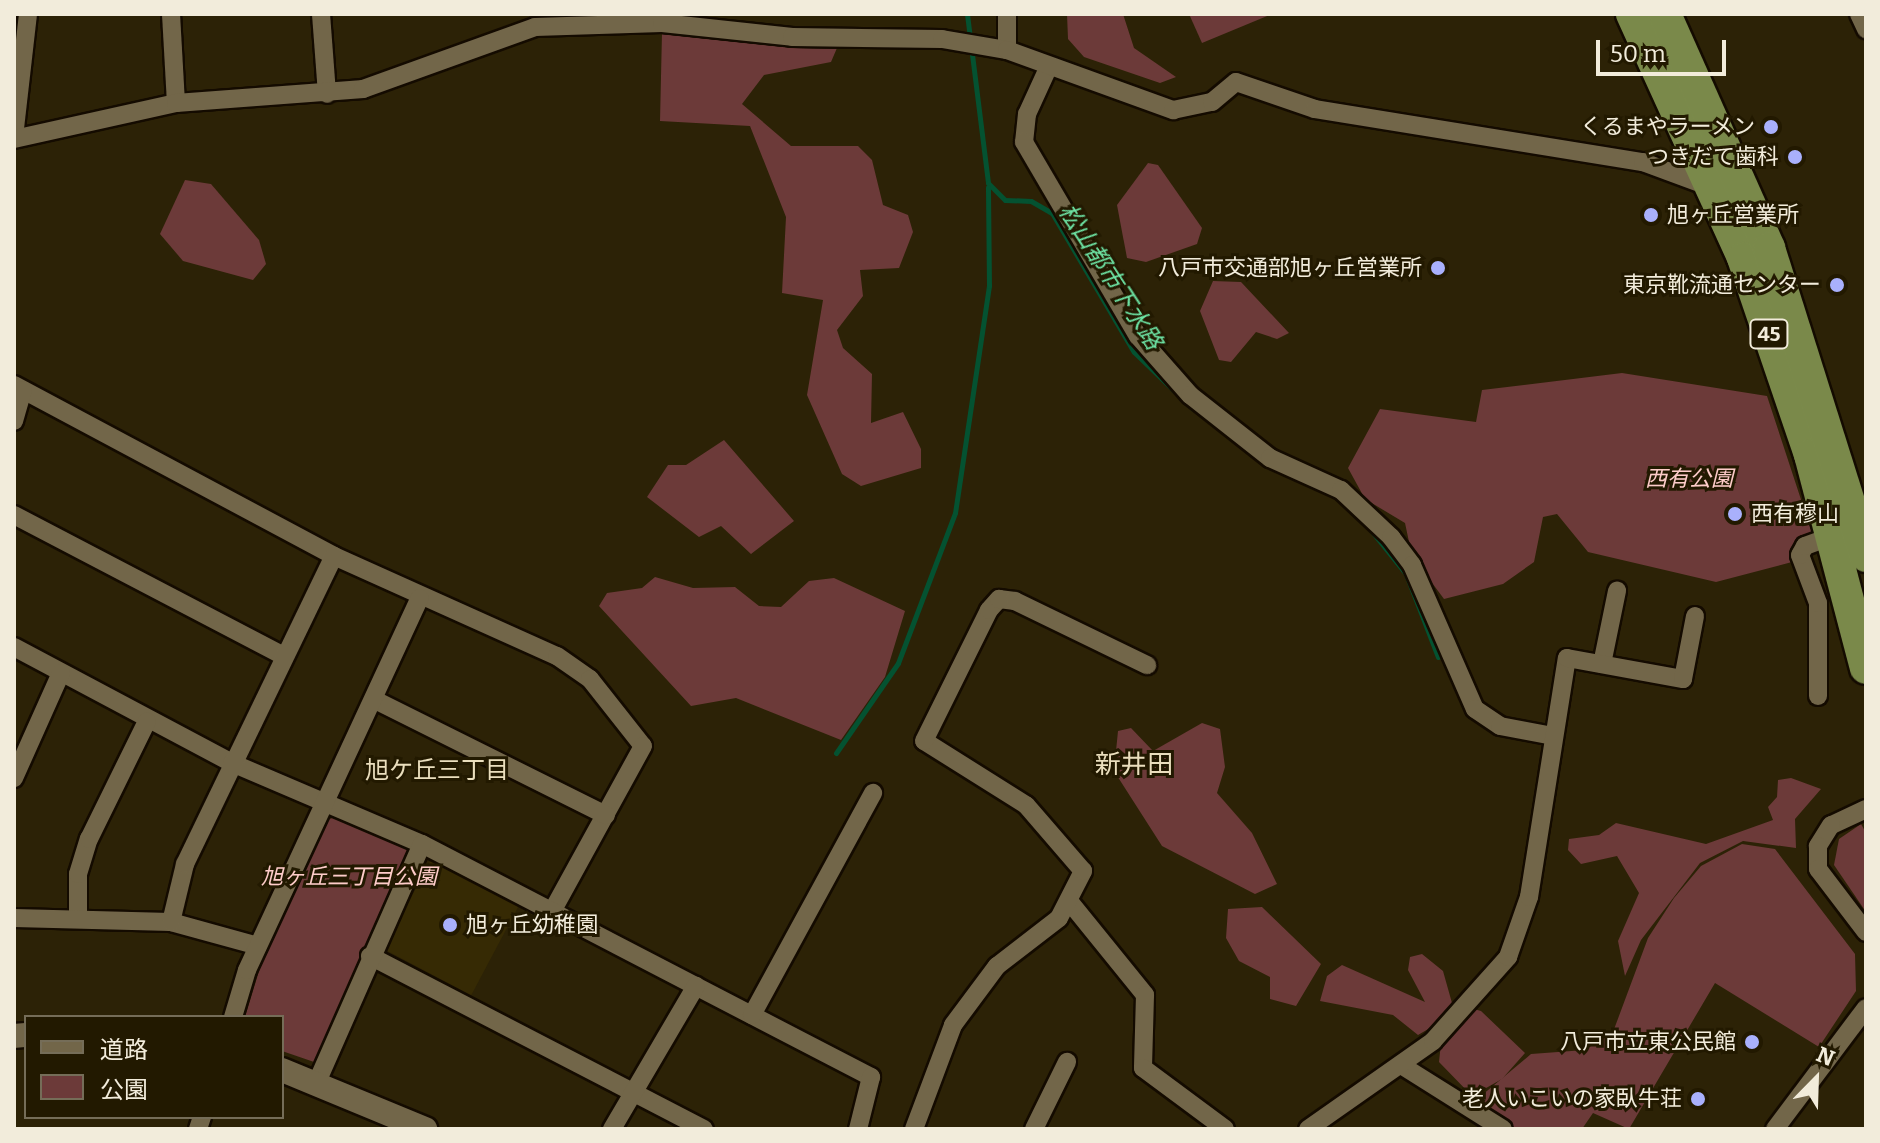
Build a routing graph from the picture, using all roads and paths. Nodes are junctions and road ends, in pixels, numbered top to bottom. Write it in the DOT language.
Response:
graph roads {
  1 [pos="28,14"];
  2 [pos="171,14"];
  3 [pos="321,14"];
  4 [pos="1007,14"];
  5 [pos="1632,14"];
  6 [pos="1665,14"];
  7 [pos="1859,14"];
  8 [pos="1866,29"];
  9 [pos="1007,50"];
  10 [pos="1049,66"];
  11 [pos="17,85"];
  12 [pos="327,94"];
  13 [pos="176,103"];
  14 [pos="14,138"];
  15 [pos="1715,188"];
  16 [pos="18,388"];
  17 [pos="14,421"];
  18 [pos="14,515"];
  19 [pos="1832,536"];
  20 [pos="334,556"];
  21 [pos="1866,556"];
  22 [pos="1617,591"];
  23 [pos="420,598"];
  24 [pos="1695,616"];
  25 [pos="14,647"];
  26 [pos="284,656"];
  27 [pos="1602,664"];
  28 [pos="1147,665"];
  29 [pos="1866,668"];
  30 [pos="61,673"];
  31 [pos="1818,696"];
  32 [pos="375,700"];
  33 [pos="147,721"];
  34 [pos="1553,736"];
  35 [pos="232,763"];
  36 [pos="14,778"];
  37 [pos="873,793"];
  38 [pos="325,802"];
  39 [pos="1866,809"];
  40 [pos="606,815"];
  41 [pos="422,844"];
  42 [pos="1069,901"];
  43 [pos="553,910"];
  44 [pos="78,914"];
  45 [pos="14,918"];
  46 [pos="171,922"];
  47 [pos="1866,932"];
  48 [pos="258,946"];
  49 [pos="370,956"];
  50 [pos="696,986"];
  51 [pos="1866,1008"];
  52 [pos="234,1015"];
  53 [pos="752,1015"];
  54 [pos="1067,1062"];
  55 [pos="1401,1065"];
  56 [pos="284,1071"];
  57 [pos="317,1082"];
  58 [pos="634,1091"];
  59 [pos="1492,1126"];
  60 [pos="425,1129"];
  61 [pos="612,1129"];
  62 [pos="704,1129"];
  63 [pos="858,1129"];
  64 [pos="914,1129"];
  65 [pos="1034,1129"];
  66 [pos="1225,1129"];
  67 [pos="1308,1129"];
  68 [pos="1775,1129"];
  1 -- 11 [label="street"];
  2 -- 13 [label="street"];
  3 -- 12 [label="street"];
  4 -- 9 [label="street"];
  5 -- 15 [label="highway, 45"];
  6 -- 21 [label="highway, 45"];
  7 -- 8 [label="street"];
  9 -- 10 [label="street"];
  9 -- 12 [label="street"];
  10 -- 15 [label="street"];
  10 -- 34 [label="street"];
  11 -- 14 [label="street"];
  12 -- 13 [label="street"];
  13 -- 14 [label="street"];
  15 -- 19 [label="highway, 45"];
  16 -- 17 [label="street"];
  16 -- 20 [label="street"];
  18 -- 26 [label="street"];
  19 -- 29 [label="highway, 45"];
  19 -- 31 [label="street"];
  20 -- 23 [label="street"];
  20 -- 26 [label="street"];
  22 -- 27 [label="street"];
  23 -- 32 [label="street"];
  23 -- 40 [label="street"];
  24 -- 27 [label="street"];
  25 -- 30 [label="street"];
  26 -- 35 [label="street"];
  27 -- 34 [label="street"];
  28 -- 42 [label="street"];
  30 -- 33 [label="street"];
  30 -- 36 [label="street"];
  32 -- 38 [label="street"];
  32 -- 40 [label="street"];
  33 -- 35 [label="street"];
  33 -- 44 [label="street"];
  34 -- 55 [label="street"];
  35 -- 38 [label="street"];
  35 -- 46 [label="street"];
  37 -- 53 [label="street"];
  38 -- 41 [label="street"];
  38 -- 48 [label="street"];
  39 -- 47 [label="street"];
  40 -- 43 [label="street"];
  41 -- 43 [label="street"];
  41 -- 49 [label="street"];
  42 -- 64 [label="street"];
  42 -- 66 [label="street"];
  43 -- 50 [label="street"];
  44 -- 45 [label="street"];
  44 -- 46 [label="street"];
  46 -- 48 [label="street"];
  48 -- 52 [label="street"];
  49 -- 57 [label="street"];
  49 -- 58 [label="street"];
  50 -- 53 [label="street"];
  50 -- 58 [label="street"];
  51 -- 68 [label="street"];
  53 -- 63 [label="street"];
  54 -- 65 [label="street"];
  55 -- 59 [label="street"];
  55 -- 67 [label="street"];
  56 -- 57 [label="street"];
  57 -- 60 [label="street"];
  58 -- 61 [label="street"];
  58 -- 62 [label="street"];
}
